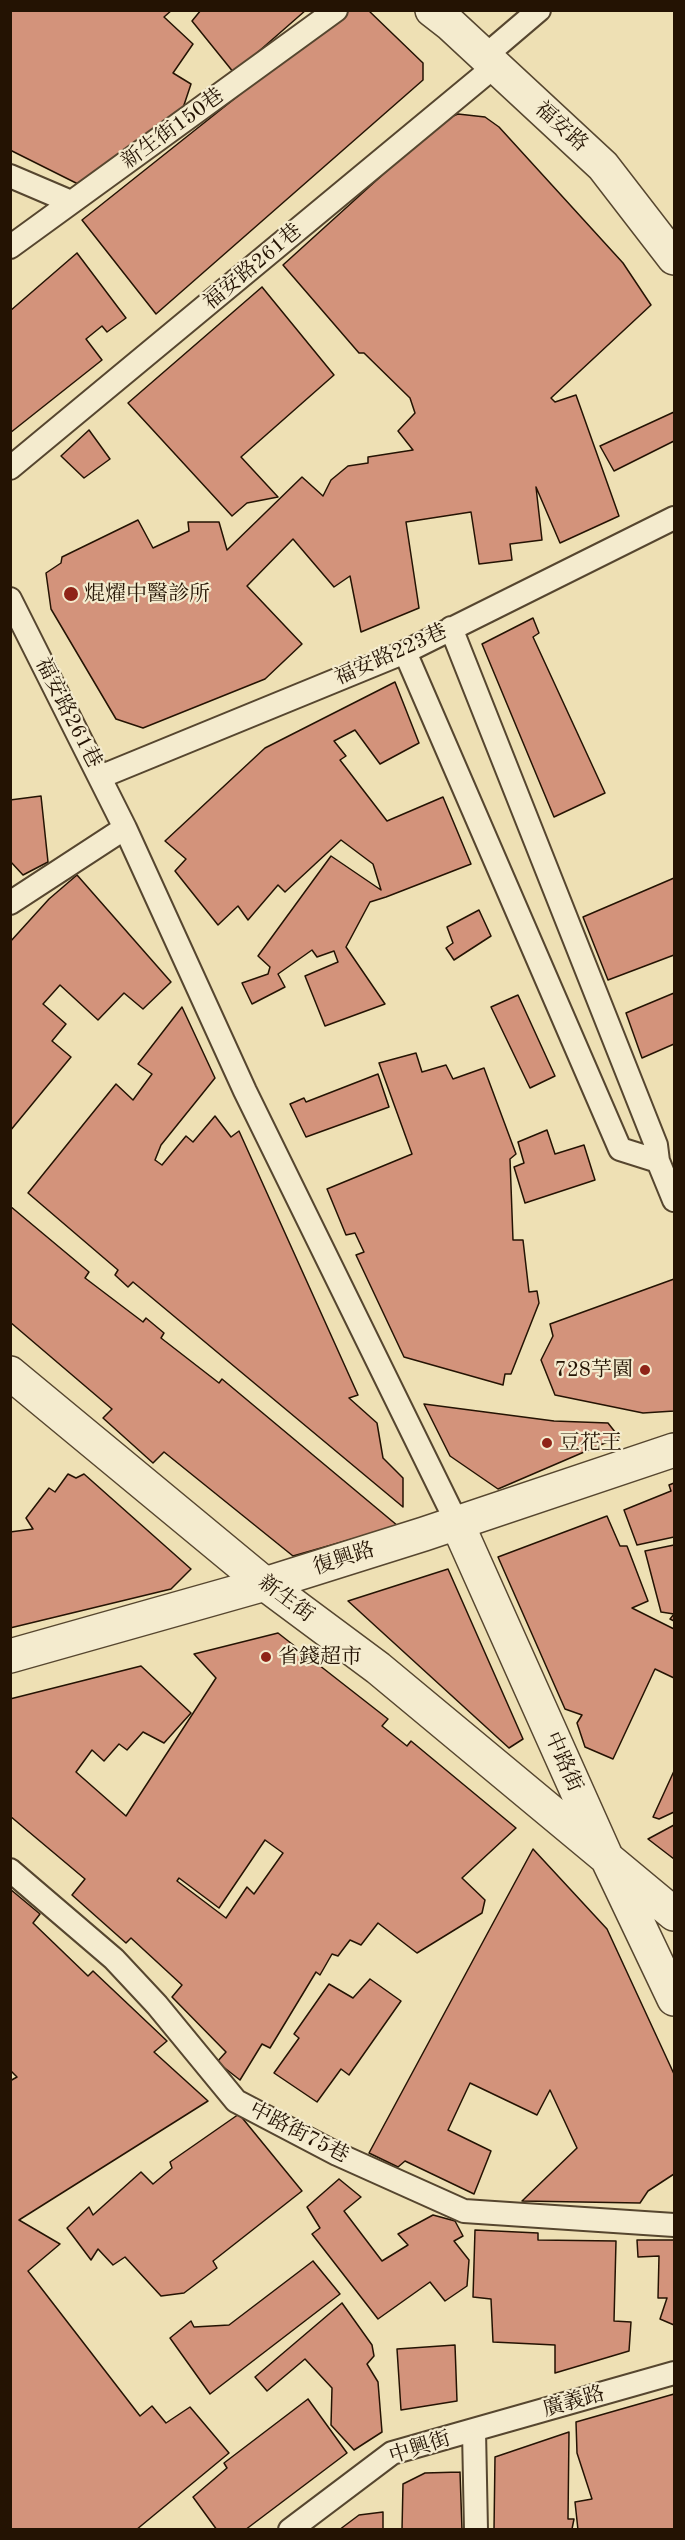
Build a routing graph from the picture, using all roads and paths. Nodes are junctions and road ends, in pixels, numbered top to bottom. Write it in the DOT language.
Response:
graph roads {
  1 [pos="336,10"];
  2 [pos="432,10"];
  3 [pos="539,10"];
  4 [pos="490,61"];
  5 [pos="10,176"];
  6 [pos="71,202"];
  7 [pos="10,247"];
  8 [pos="675,258"];
  9 [pos="10,468"];
  10 [pos="675,518"];
  11 [pos="10,599"];
  12 [pos="451,628"];
  13 [pos="405,652"];
  14 [pos="100,777"];
  15 [pos="125,828"];
  16 [pos="10,903"];
  17 [pos="658,1161"];
  18 [pos="675,1200"];
  19 [pos="10,1373"];
  20 [pos="675,1450"];
  21 [pos="457,1523"];
  22 [pos="265,1584"];
  23 [pos="10,1656"];
  24 [pos="605,1854"];
  25 [pos="10,1870"];
  26 [pos="675,1914"];
  27 [pos="675,1999"];
  28 [pos="675,2224"];
  29 [pos="675,2373"];
  30 [pos="474,2431"];
  31 [pos="290,2529"];
  32 [pos="476,2529"];
  1 -- 6 [label="lane, 新生街150巷"];
  2 -- 4 [label="street, 福安路"];
  3 -- 4 [label="lane, 福安路261巷"];
  4 -- 8 [label="street, 福安路"];
  4 -- 9 [label="lane, 福安路261巷"];
  5 -- 6 [label="lane"];
  6 -- 7 [label="lane, 新生街150巷"];
  10 -- 12 [label="lane, 福安路223巷"];
  11 -- 14 [label="lane, 福安路261巷"];
  12 -- 13 [label="lane, 福安路223巷"];
  12 -- 17 [label="lane"];
  13 -- 14 [label="lane, 福安路223巷"];
  13 -- 17 [label="lane"];
  14 -- 15 [label="lane, 福安路261巷"];
  15 -- 16 [label="lane"];
  15 -- 21 [label="lane, 福安路261巷"];
  17 -- 18 [label="lane"];
  19 -- 22 [label="street, 新生街"];
  20 -- 21 [label="street, 復興路"];
  21 -- 22 [label="street, 復興路"];
  21 -- 24 [label="street, 中路街"];
  22 -- 23 [label="street, 復興路"];
  22 -- 24 [label="street, 新生街"];
  24 -- 26 [label="street, 新生街"];
  24 -- 27 [label="street, 中路街"];
  25 -- 28 [label="lane, 中路街75巷"];
  29 -- 30 [label="lane, 廣義路"];
  30 -- 31 [label="lane, 中興街"];
  30 -- 32 [label="lane, 中興街"];
}
